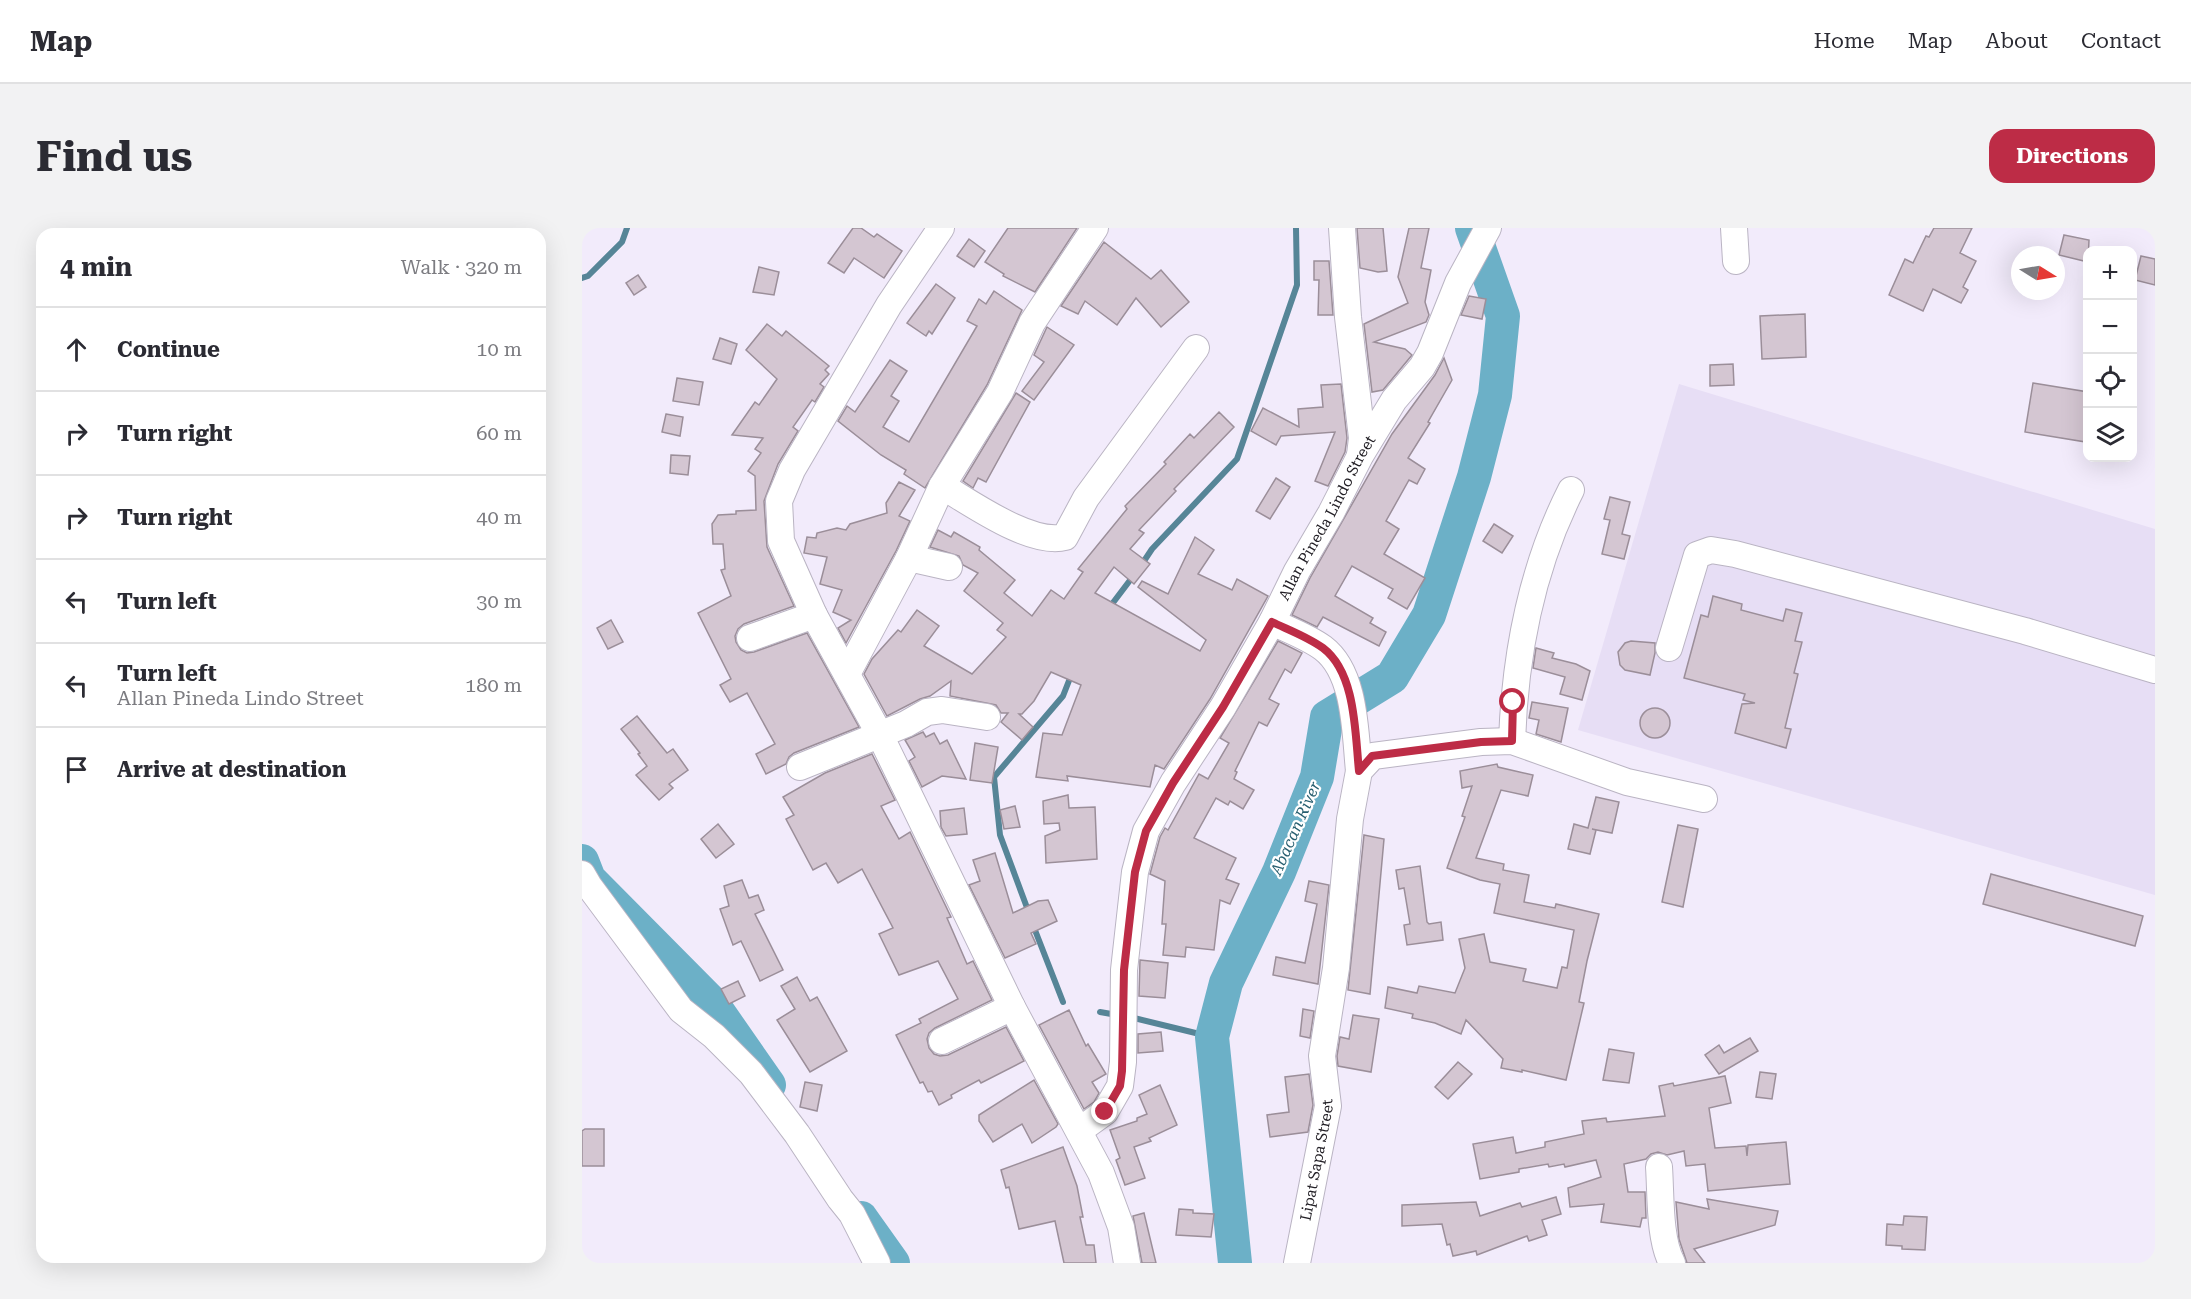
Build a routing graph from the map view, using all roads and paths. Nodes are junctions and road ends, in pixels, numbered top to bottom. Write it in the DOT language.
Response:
graph roads {
  1 [pos="941,228"];
  2 [pos="1095,228"];
  3 [pos="1342,228"];
  4 [pos="1488,228"];
  5 [pos="1734,228"];
  6 [pos="1736,261"];
  7 [pos="1196,348"];
  8 [pos="1360,456"];
  9 [pos="942,486"];
  10 [pos="1570,490"];
  11 [pos="909,558"];
  12 [pos="949,567"];
  13 [pos="814,615"];
  14 [pos="1272,622"];
  15 [pos="750,638"];
  16 [pos="1669,648"];
  17 [pos="2155,670"];
  18 [pos="847,674"];
  19 [pos="987,717"];
  20 [pos="880,735"];
  21 [pos="1512,741"];
  22 [pos="800,767"];
  23 [pos="1359,771"];
  24 [pos="1704,799"];
  25 [pos="582,874"];
  26 [pos="1012,1007"];
  27 [pos="942,1041"];
  28 [pos="1080,1130"];
  29 [pos="1659,1167"];
  30 [pos="877,1263"];
  31 [pos="1127,1263"];
  32 [pos="1297,1263"];
  33 [pos="1672,1263"];
  1 -- 13 [label="street"];
  2 -- 9 [label="street"];
  3 -- 8 [label="street"];
  4 -- 8 [label="street, Allan Pineda Lindo Street"];
  5 -- 6 [label="street"];
  7 -- 9 [label="street"];
  8 -- 14 [label="street, Allan Pineda Lindo Street"];
  9 -- 11 [label="street"];
  10 -- 21 [label="street"];
  11 -- 12 [label="street"];
  11 -- 18 [label="street"];
  13 -- 15 [label="street"];
  13 -- 18 [label="street"];
  14 -- 23 [label="street, Lipat Sapa Street"];
  14 -- 28 [label="street, Allan Pineda Lindo Street"];
  16 -- 17 [label="street"];
  18 -- 20 [label="street"];
  19 -- 20 [label="street"];
  20 -- 22 [label="street"];
  20 -- 26 [label="street"];
  21 -- 23 [label="street"];
  21 -- 24 [label="street"];
  23 -- 32 [label="street, Lipat Sapa Street"];
  25 -- 30 [label="street"];
  26 -- 27 [label="street"];
  26 -- 28 [label="street"];
  28 -- 31 [label="street"];
  29 -- 33 [label="street"];
}
